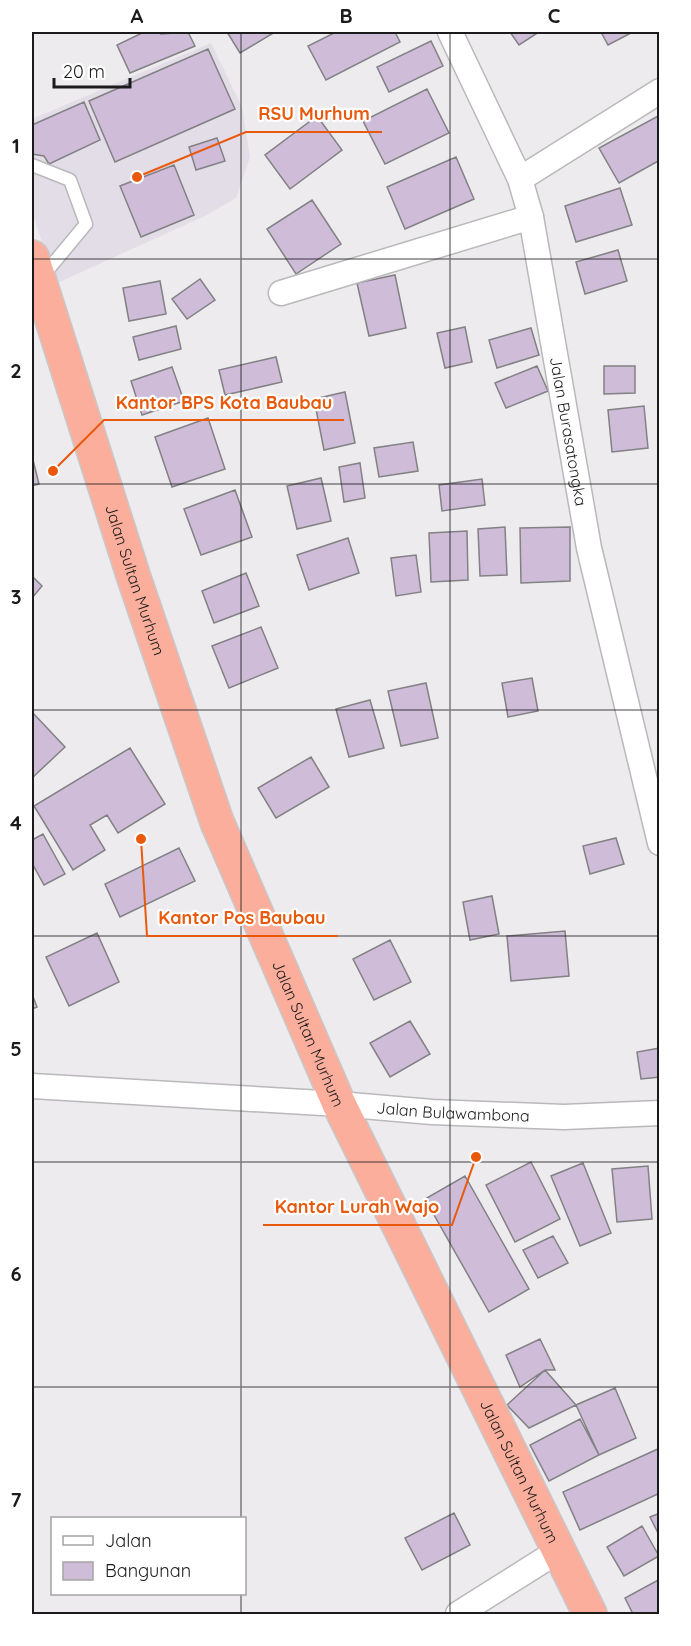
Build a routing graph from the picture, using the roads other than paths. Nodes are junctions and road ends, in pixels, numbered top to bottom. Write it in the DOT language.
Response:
graph roads {
  1 [pos="450,32"];
  2 [pos="660,91"];
  3 [pos="32,165"];
  4 [pos="520,179"];
  5 [pos="531,217"];
  6 [pos="35,269"];
  7 [pos="281,293"];
  8 [pos="660,843"];
  9 [pos="32,1086"];
  10 [pos="339,1104"];
  11 [pos="660,1113"];
  12 [pos="558,1551"];
  13 [pos="458,1614"];
  14 [pos="590,1614"];
  1 -- 4 [label="street, Jalan Burasatongka"];
  2 -- 4 [label="street"];
  3 -- 6 [label="lane"];
  4 -- 5 [label="street, Jalan Burasatongka"];
  5 -- 7 [label="street"];
  5 -- 8 [label="street, Jalan Burasatongka"];
  6 -- 10 [label="highway, Jalan Sultan Murhum"];
  9 -- 10 [label="street, Jalan Bulawambona"];
  10 -- 11 [label="street, Jalan Bulawambona"];
  10 -- 12 [label="highway, Jalan Sultan Murhum"];
  12 -- 13 [label="street"];
  12 -- 14 [label="highway, Jalan Sultan Murhum"];
}
